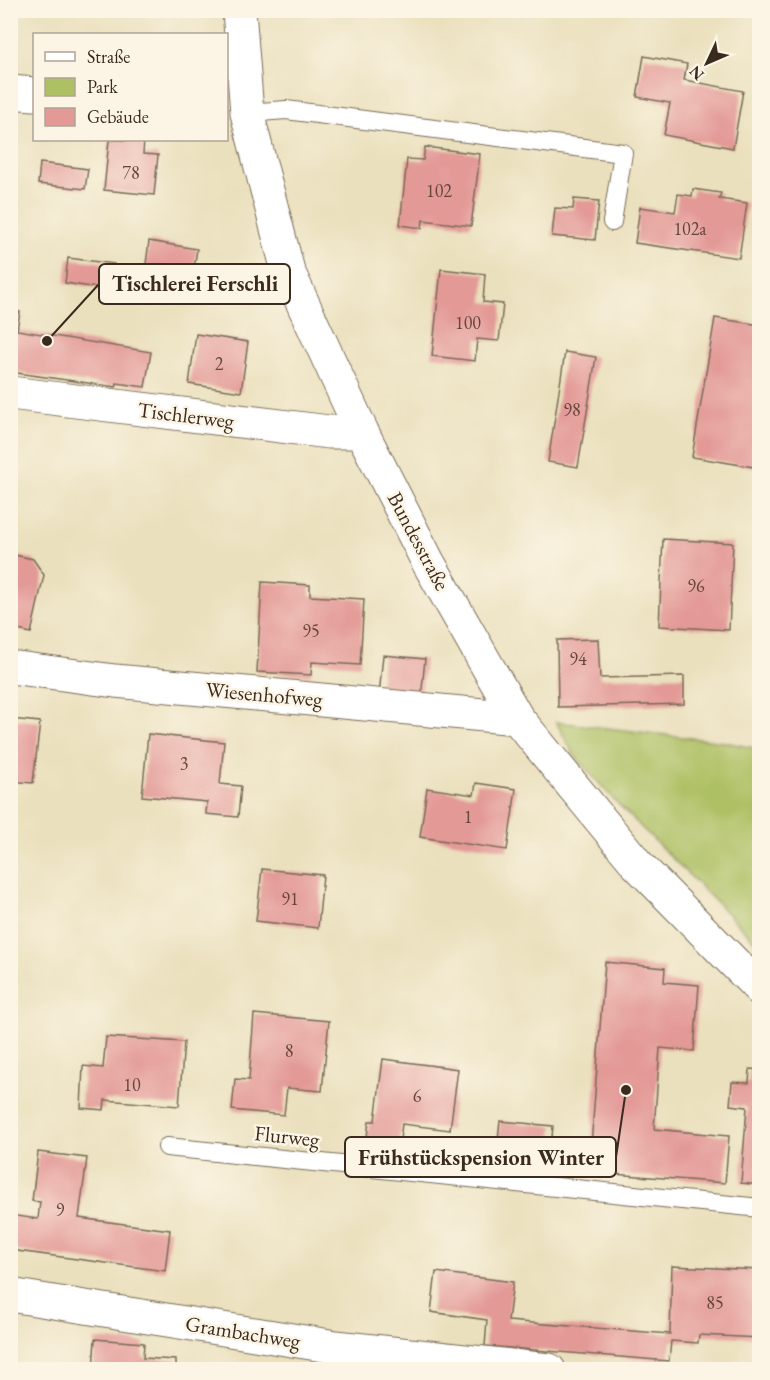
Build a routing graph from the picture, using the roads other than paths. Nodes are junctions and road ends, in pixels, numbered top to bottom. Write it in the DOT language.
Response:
graph roads {
  1 [pos="239,10"];
  2 [pos="10,92"];
  3 [pos="33,94"];
  4 [pos="237,112"];
  5 [pos="612,222"];
  6 [pos="10,393"];
  7 [pos="362,432"];
  8 [pos="10,667"];
  9 [pos="517,718"];
  10 [pos="759,990"];
  11 [pos="167,1147"];
  12 [pos="759,1208"];
  13 [pos="10,1295"];
  14 [pos="549,1370"];
  1 -- 4 [label="street, Bundesstraße"];
  2 -- 3 [label="street"];
  4 -- 5 [label="lane"];
  4 -- 7 [label="street, Bundesstraße"];
  6 -- 7 [label="street, Tischlerweg"];
  7 -- 9 [label="street, Bundesstraße"];
  8 -- 9 [label="street, Wiesenhofweg"];
  9 -- 10 [label="street, Bundesstraße"];
  11 -- 12 [label="lane, Flurweg"];
  13 -- 14 [label="street, Grambachweg"];
}
